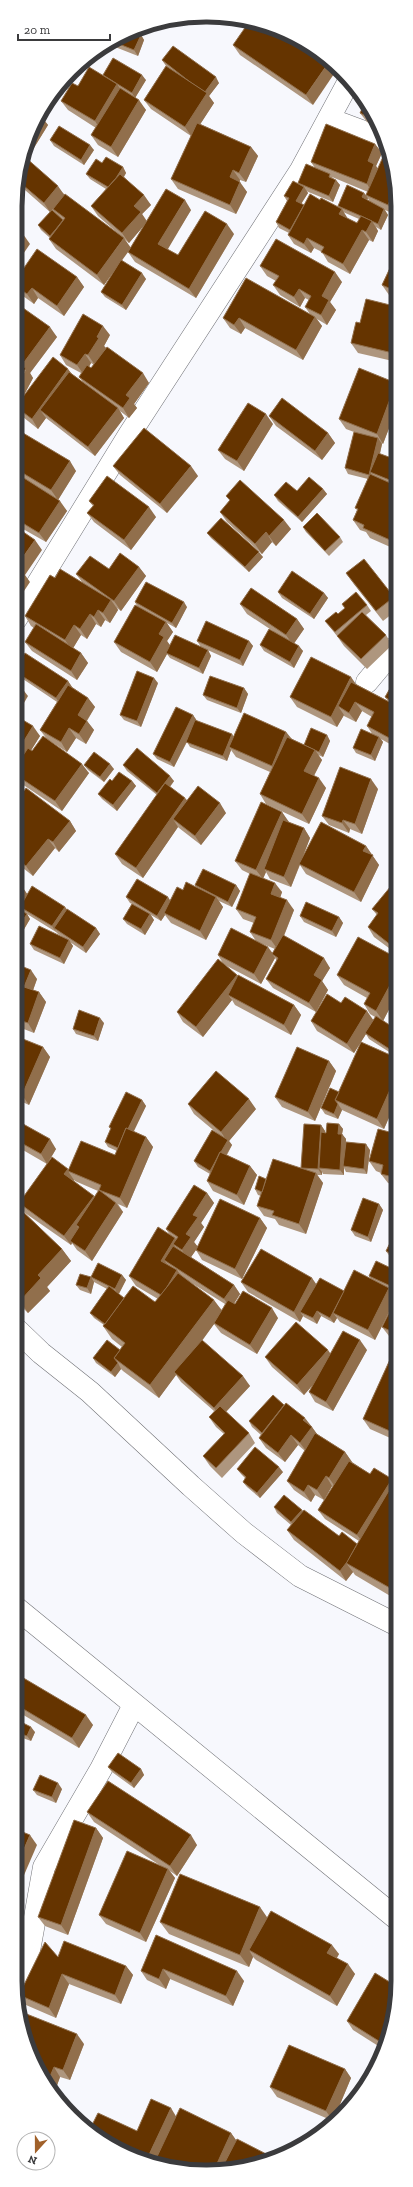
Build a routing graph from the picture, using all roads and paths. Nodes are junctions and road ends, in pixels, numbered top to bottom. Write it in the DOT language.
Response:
graph roads {
  1 [pos="346,86"];
  2 [pos="329,119"];
  3 [pos="377,137"];
  4 [pos="22,609"];
  5 [pos="391,653"];
  6 [pos="367,682"];
  7 [pos="22,1335"];
  8 [pos="22,1612"];
  9 [pos="391,1622"];
  10 [pos="134,1705"];
  11 [pos="391,1914"];
  12 [pos="22,1984"];
  1 -- 2 [label="street"];
  2 -- 3 [label="street"];
  2 -- 4 [label="street"];
  5 -- 6 [label="street"];
  7 -- 9 [label="street"];
  8 -- 10 [label="street"];
  10 -- 11 [label="street"];
  10 -- 12 [label="street"];
}
